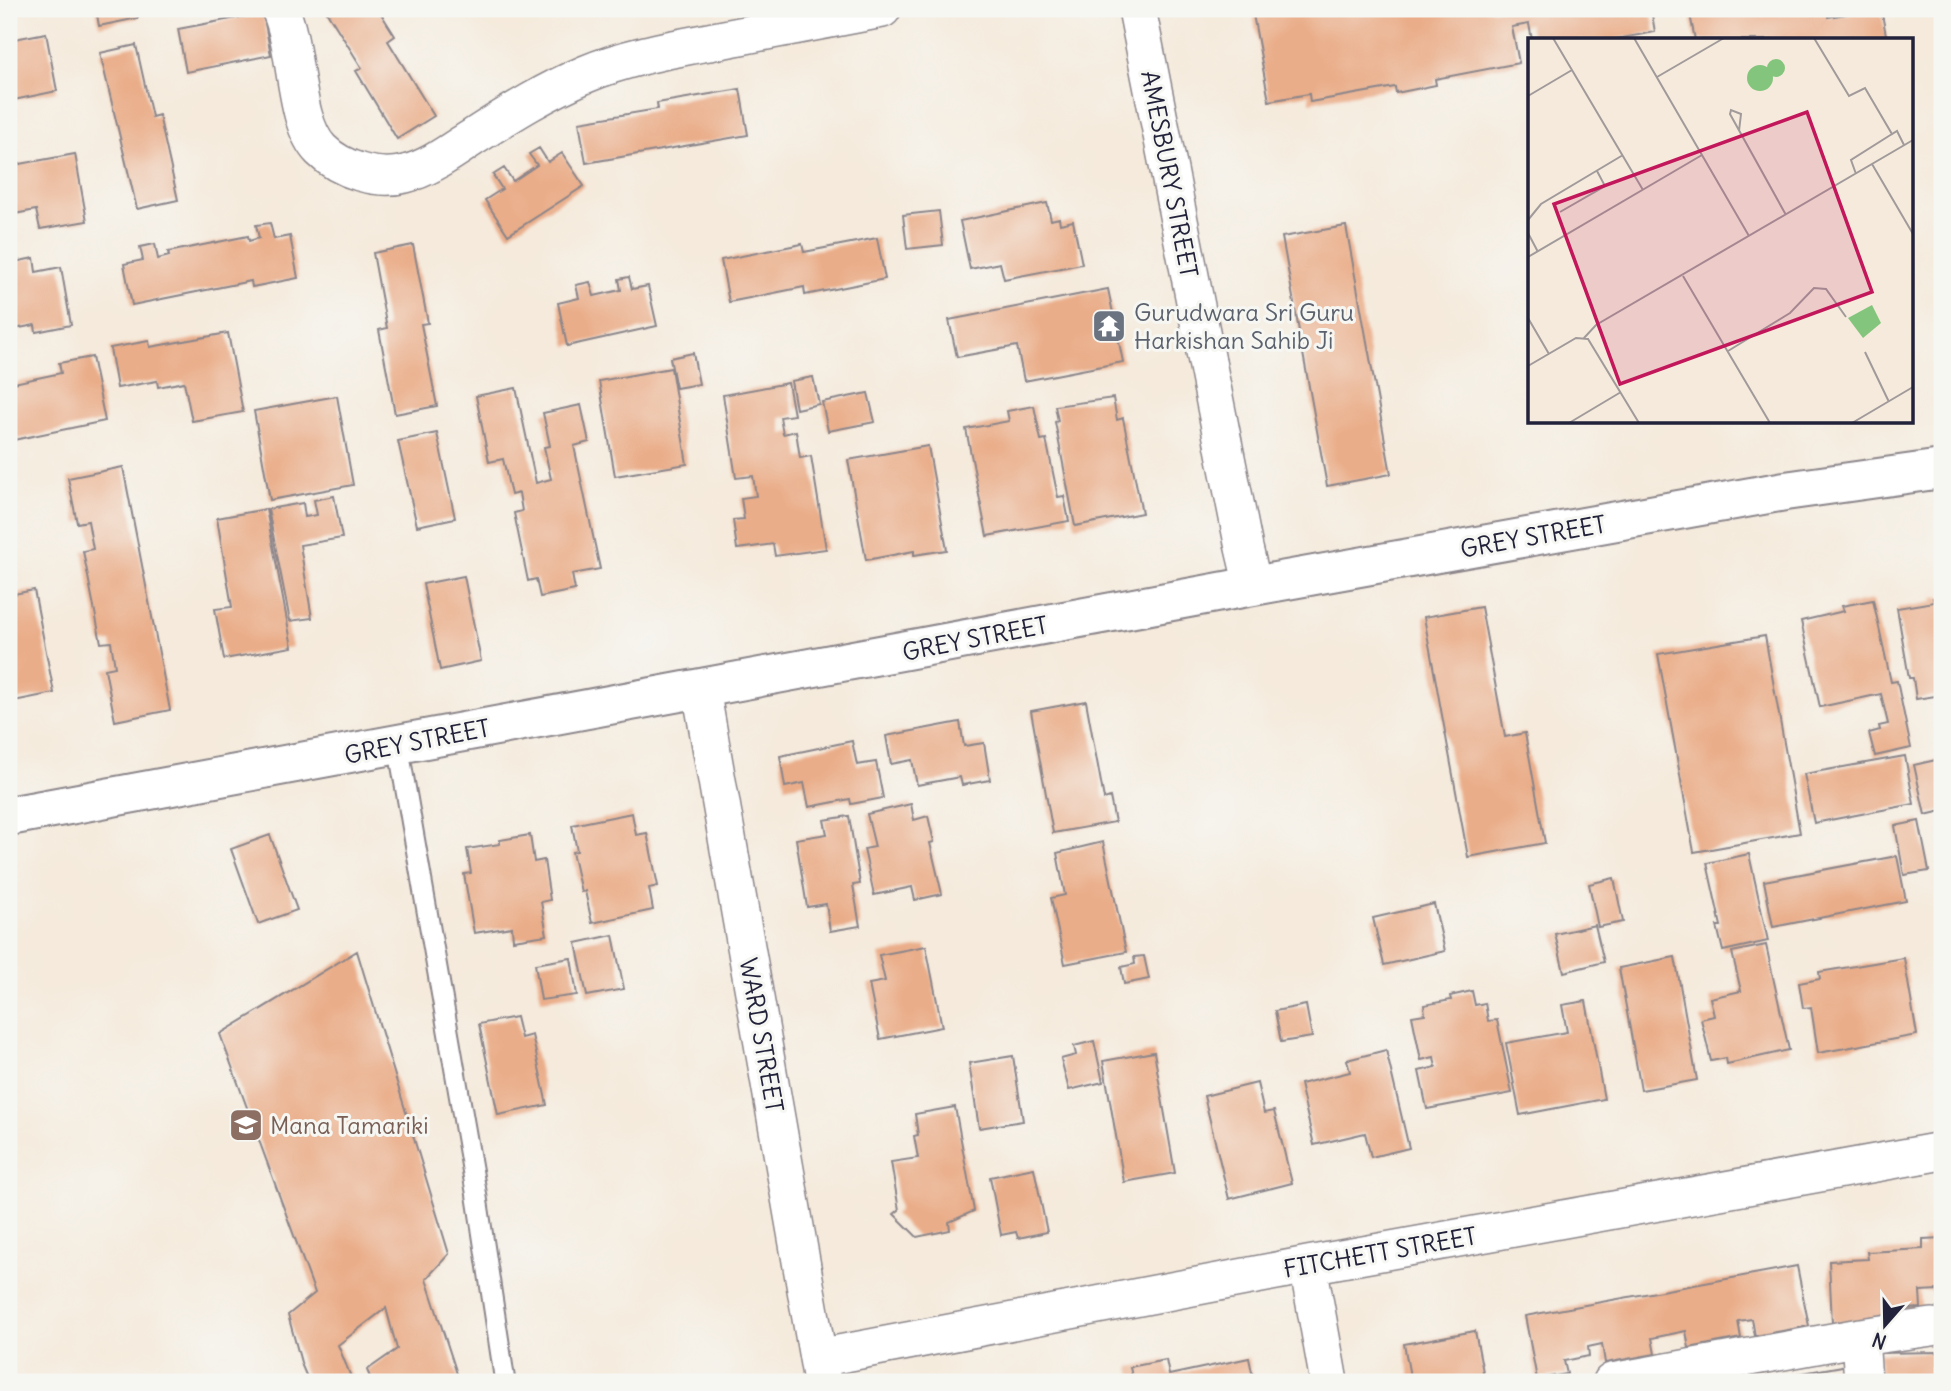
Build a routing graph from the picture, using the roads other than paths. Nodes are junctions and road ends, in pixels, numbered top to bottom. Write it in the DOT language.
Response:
graph roads {
  1 [pos="280,9"];
  2 [pos="881,9"];
  3 [pos="1137,9"];
  4 [pos="1942,469"];
  5 [pos="1253,586"];
  6 [pos="701,689"];
  7 [pos="398,745"];
  8 [pos="9,816"];
  9 [pos="1942,1151"];
  10 [pos="1308,1265"];
  11 [pos="1932,1327"];
  12 [pos="1860,1337"];
  13 [pos="820,1370"];
  14 [pos="505,1382"];
  15 [pos="1329,1382"];
  16 [pos="1612,1382"];
  17 [pos="1863,1382"];
  1 -- 2 [label="street"];
  3 -- 5 [label="street, AMESBURY STREET"];
  4 -- 5 [label="street, GREY STREET"];
  5 -- 6 [label="street, GREY STREET"];
  6 -- 7 [label="street, GREY STREET"];
  6 -- 13 [label="street, WARD STREET"];
  7 -- 8 [label="street, GREY STREET"];
  7 -- 14 [label="lane"];
  9 -- 10 [label="street, FITCHETT STREET"];
  10 -- 13 [label="street, FITCHETT STREET"];
  10 -- 15 [label="street"];
  11 -- 12 [label="street"];
  12 -- 16 [label="street"];
  12 -- 17 [label="street"];
}
